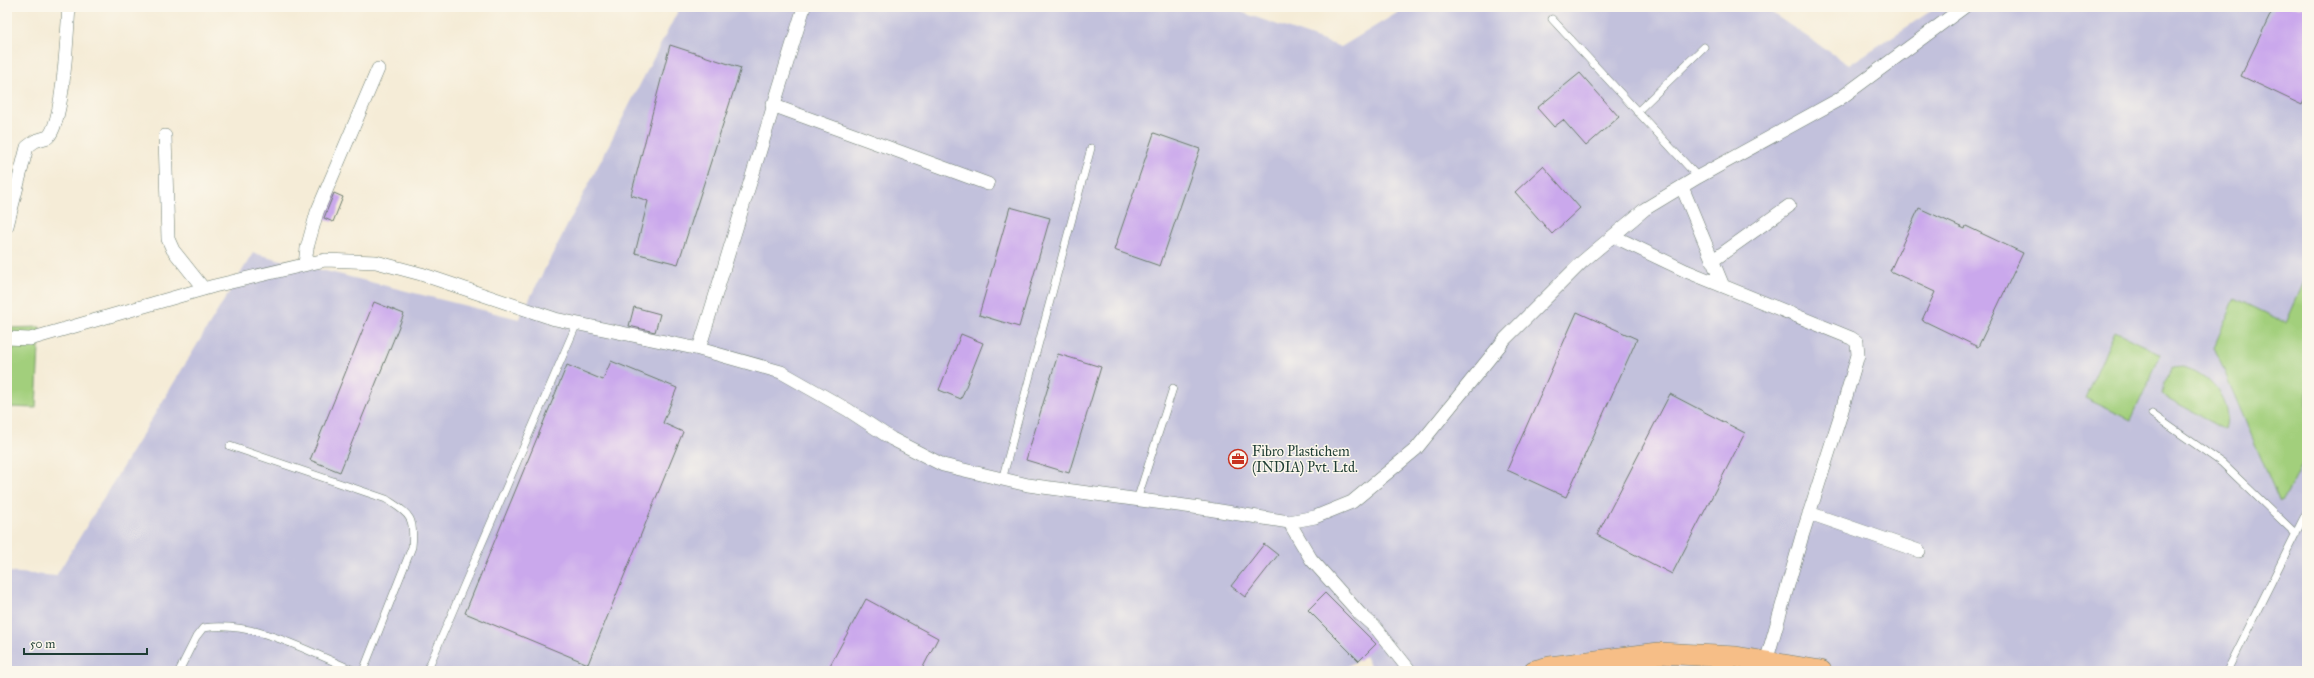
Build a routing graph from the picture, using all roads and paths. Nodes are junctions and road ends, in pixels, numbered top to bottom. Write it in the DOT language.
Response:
graph roads {
  1 [pos="69,7"];
  2 [pos="804,7"];
  3 [pos="1964,7"];
  4 [pos="1552,20"];
  5 [pos="1704,47"];
  6 [pos="378,69"];
  7 [pos="772,105"];
  8 [pos="1638,112"];
  9 [pos="165,136"];
  10 [pos="1091,148"];
  11 [pos="1698,177"];
  12 [pos="988,184"];
  13 [pos="1682,187"];
  14 [pos="1789,206"];
  15 [pos="7,226"];
  16 [pos="1613,236"];
  17 [pos="1712,261"];
  18 [pos="305,264"];
  19 [pos="1723,286"];
  20 [pos="204,289"];
  21 [pos="577,324"];
  22 [pos="7,338"];
  23 [pos="699,349"];
  24 [pos="1173,388"];
  25 [pos="2152,414"];
  26 [pos="230,446"];
  27 [pos="1002,480"];
  28 [pos="1137,500"];
  29 [pos="2307,511"];
  30 [pos="1809,513"];
  31 [pos="1289,522"];
  32 [pos="2296,534"];
  33 [pos="1919,551"];
  34 [pos="1766,662"];
  35 [pos="179,671"];
  36 [pos="356,671"];
  37 [pos="363,671"];
  38 [pos="427,671"];
  39 [pos="1410,671"];
  40 [pos="1534,671"];
  41 [pos="1821,671"];
  42 [pos="2227,671"];
  1 -- 15 [label="street"];
  2 -- 7 [label="street"];
  3 -- 11 [label="street"];
  4 -- 8 [label="lane"];
  5 -- 8 [label="lane"];
  6 -- 18 [label="street"];
  7 -- 12 [label="street"];
  7 -- 23 [label="street"];
  8 -- 11 [label="lane"];
  9 -- 20 [label="street"];
  10 -- 27 [label="lane"];
  11 -- 13 [label="street"];
  13 -- 16 [label="street"];
  13 -- 17 [label="street"];
  14 -- 17 [label="street"];
  16 -- 19 [label="street"];
  16 -- 31 [label="street"];
  17 -- 19 [label="street"];
  18 -- 20 [label="street"];
  18 -- 21 [label="street"];
  19 -- 30 [label="street"];
  20 -- 22 [label="street"];
  21 -- 23 [label="street"];
  21 -- 38 [label="lane"];
  23 -- 27 [label="street"];
  24 -- 28 [label="lane"];
  25 -- 32 [label="lane"];
  26 -- 37 [label="lane"];
  27 -- 28 [label="street"];
  28 -- 31 [label="street"];
  29 -- 32 [label="lane"];
  30 -- 33 [label="street"];
  30 -- 34 [label="street"];
  31 -- 39 [label="street"];
  32 -- 42 [label="lane"];
  34 -- 40 [label="main road"];
  34 -- 41 [label="main road"];
  35 -- 36 [label="lane"];
}
